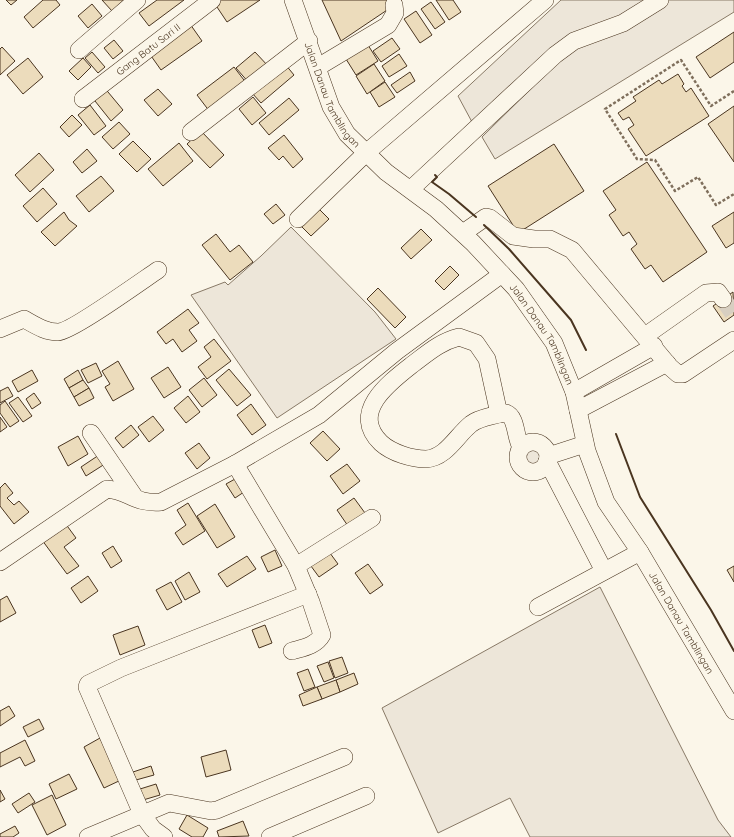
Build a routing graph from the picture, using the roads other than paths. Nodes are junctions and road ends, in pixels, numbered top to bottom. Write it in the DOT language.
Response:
graph roads {
  1 [pos="137,0"];
  2 [pos="212,0"];
  3 [pos="293,0"];
  4 [pos="544,0"];
  5 [pos="660,0"];
  6 [pos="394,5"];
  7 [pos="309,41"];
  8 [pos="79,50"];
  9 [pos="318,67"];
  10 [pos="83,99"];
  11 [pos="191,132"];
  12 [pos="366,153"];
  13 [pos="411,189"];
  14 [pos="298,219"];
  15 [pos="463,233"];
  16 [pos="158,270"];
  17 [pos="502,274"];
  18 [pos="723,299"];
  19 [pos="0,329"];
  20 [pos="734,340"];
  21 [pos="649,341"];
  22 [pos="667,363"];
  23 [pos="574,392"];
  24 [pos="578,410"];
  25 [pos="499,414"];
  26 [pos="91,433"];
  27 [pos="585,444"];
  28 [pos="521,447"];
  29 [pos="548,458"];
  30 [pos="235,464"];
  31 [pos="136,500"];
  32 [pos="372,518"];
  33 [pos="640,552"];
  34 [pos="0,562"];
  35 [pos="296,566"];
  36 [pos="604,571"];
  37 [pos="308,594"];
  38 [pos="538,607"];
  39 [pos="292,651"];
  40 [pos="734,711"];
  41 [pos="344,757"];
  42 [pos="366,796"];
  43 [pos="142,814"];
  44 [pos="88,837"];
  45 [pos="164,837"];
  46 [pos="270,837"];
  1 -- 8 [label="street"];
  2 -- 10 [label="street, Gang Batu Sari II"];
  3 -- 7 [label="street, Jalan Danau Tamblingan"];
  4 -- 12 [label="street"];
  5 -- 13 [label="street"];
  6 -- 9 [label="street"];
  7 -- 9 [label="street, Jalan Danau Tamblingan"];
  7 -- 11 [label="street"];
  9 -- 12 [label="street, Jalan Danau Tamblingan"];
  12 -- 13 [label="street, Jalan Danau Tamblingan"];
  12 -- 14 [label="street"];
  13 -- 15 [label="street, Jalan Danau Tamblingan"];
  15 -- 17 [label="street, Jalan Danau Tamblingan"];
  15 -- 21 [label="street"];
  16 -- 19 [label="street"];
  17 -- 23 [label="street, Jalan Danau Tamblingan"];
  17 -- 30 [label="street"];
  18 -- 21 [label="street"];
  20 -- 22 [label="street"];
  21 -- 22 [label="street"];
  21 -- 23 [label="street"];
  22 -- 24 [label="street"];
  23 -- 24 [label="street, Jalan Danau Tamblingan"];
  24 -- 27 [label="street, Jalan Danau Tamblingan"];
  25 -- 25 [label="street"];
  25 -- 28 [label="street"];
  26 -- 31 [label="street"];
  27 -- 29 [label="street"];
  27 -- 33 [label="street, Jalan Danau Tamblingan"];
  28 -- 29 [label="street"];
  28 -- 29 [label="street"];
  29 -- 36 [label="street"];
  30 -- 31 [label="street"];
  30 -- 35 [label="street"];
  31 -- 34 [label="street"];
  32 -- 35 [label="street"];
  33 -- 36 [label="street"];
  33 -- 40 [label="street, Jalan Danau Tamblingan"];
  35 -- 37 [label="street"];
  36 -- 38 [label="street"];
  37 -- 39 [label="street"];
  37 -- 43 [label="street"];
  41 -- 43 [label="street"];
  42 -- 46 [label="street"];
  43 -- 44 [label="street"];
  43 -- 45 [label="street"];
}
